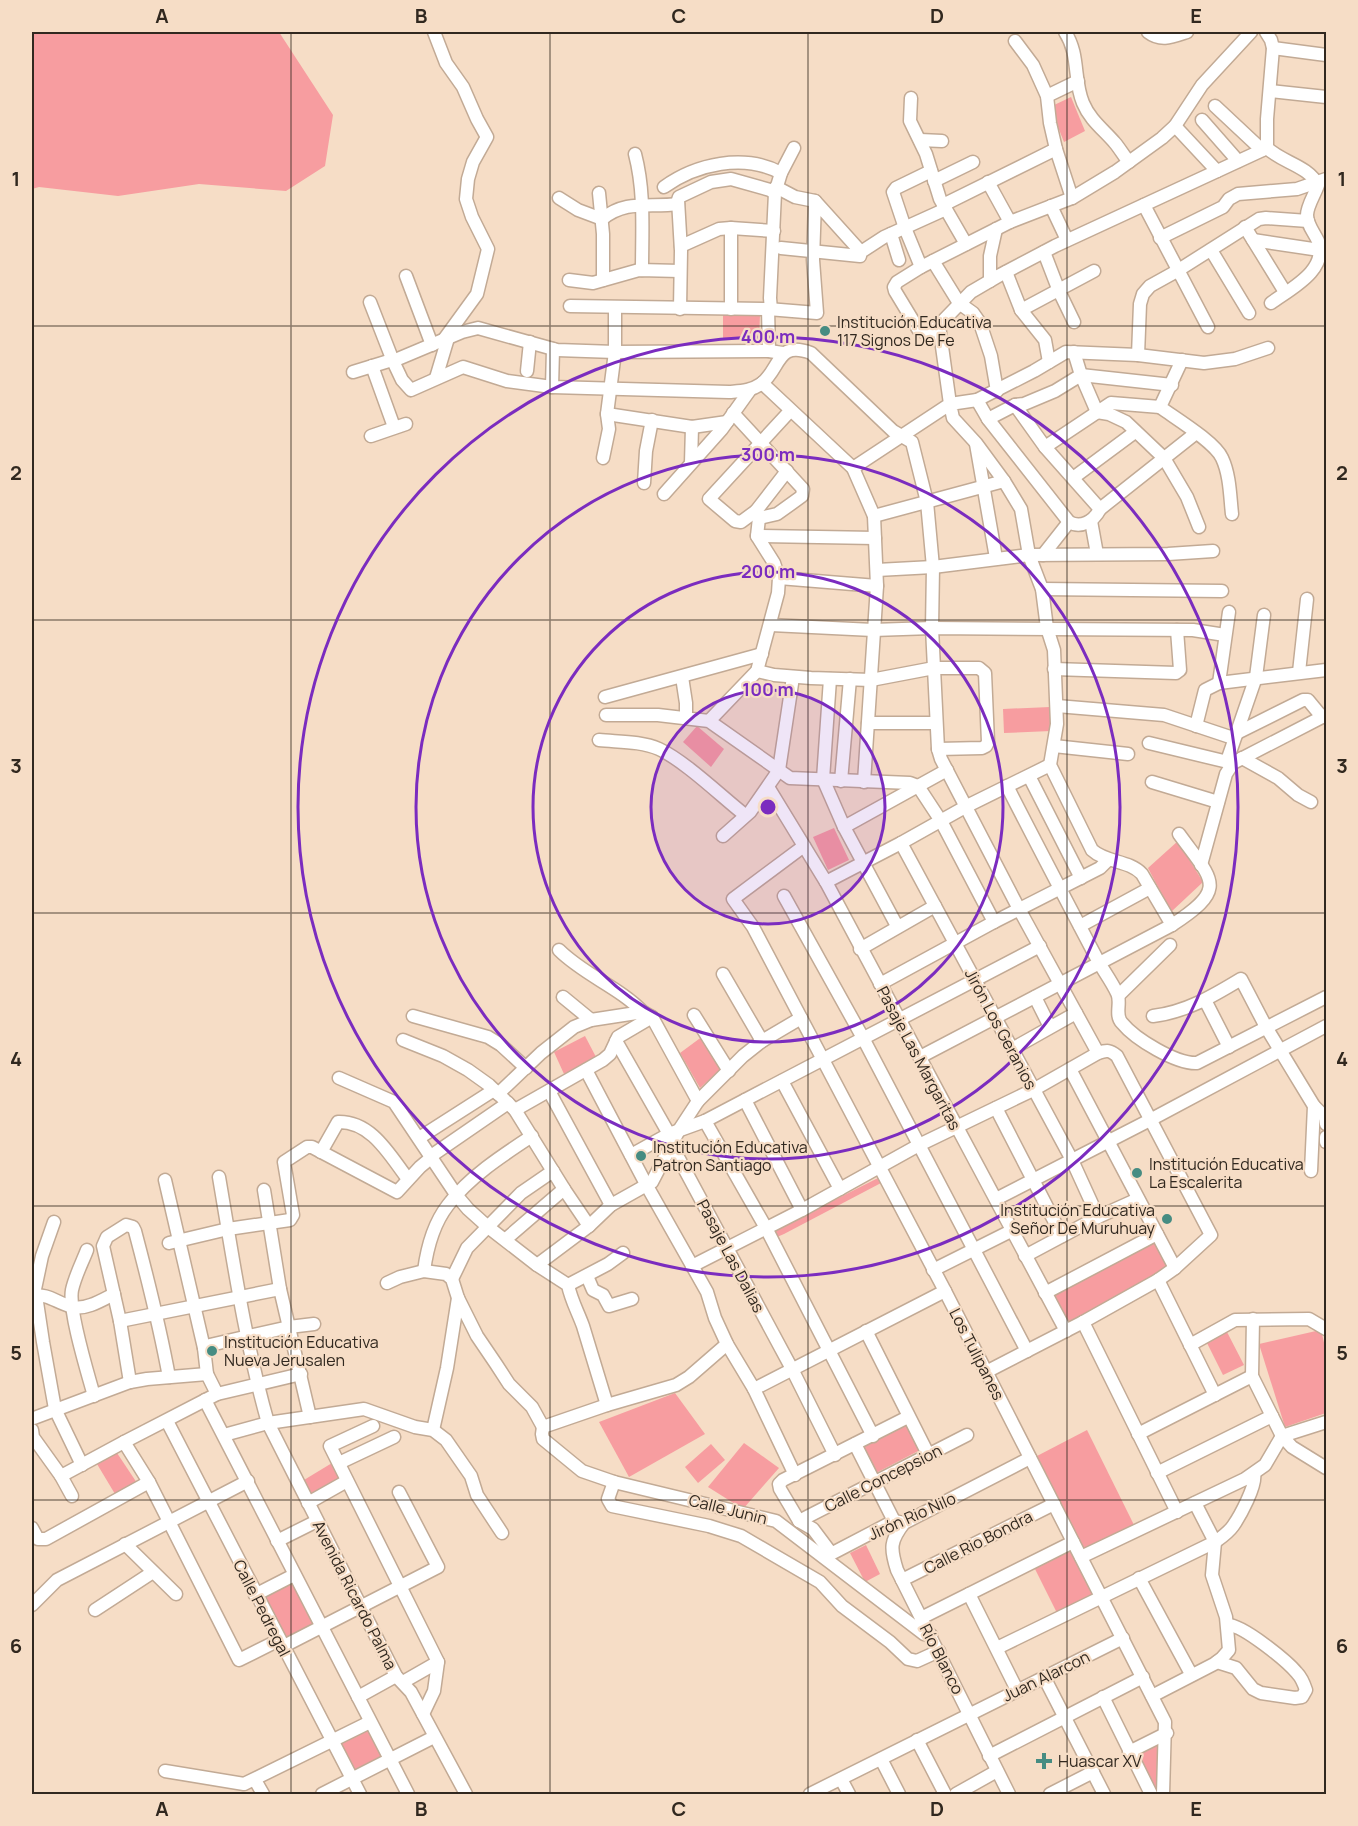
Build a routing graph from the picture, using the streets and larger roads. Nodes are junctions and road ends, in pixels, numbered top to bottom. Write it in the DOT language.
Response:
graph roads {
  1 [pos="434,32"];
  2 [pos="1065,32"];
  3 [pos="1148,32"];
  4 [pos="1187,32"];
  5 [pos="1251,32"];
  6 [pos="1272,38"];
  7 [pos="1016,41"];
  8 [pos="1326,55"];
  9 [pos="1078,81"];
  10 [pos="1270,91"];
  11 [pos="1047,96"];
  12 [pos="1326,97"];
  13 [pos="911,98"];
  14 [pos="1215,106"];
  15 [pos="1202,120"];
  16 [pos="1175,126"];
  17 [pos="920,140"];
  18 [pos="942,141"];
  19 [pos="794,148"];
  20 [pos="1056,149"];
  21 [pos="1264,149"];
  22 [pos="635,154"];
  23 [pos="1238,161"];
  24 [pos="973,162"];
  25 [pos="1128,162"];
  26 [pos="1217,171"];
  27 [pos="781,173"];
  28 [pos="933,176"];
  29 [pos="1322,181"];
  30 [pos="988,182"];
  31 [pos="664,187"];
  32 [pos="775,190"];
  33 [pos="598,193"];
  34 [pos="559,198"];
  35 [pos="1072,198"];
  36 [pos="815,201"];
  37 [pos="642,204"];
  38 [pos="678,204"];
  39 [pos="1144,205"];
  40 [pos="1051,206"];
  41 [pos="944,207"];
  42 [pos="602,219"];
  43 [pos="1308,221"];
  44 [pos="1010,222"];
  45 [pos="1245,227"];
  46 [pos="731,228"];
  47 [pos="905,228"];
  48 [pos="996,229"];
  49 [pos="774,231"];
  50 [pos="891,234"];
  51 [pos="1160,238"];
  52 [pos="1067,240"];
  53 [pos="1253,240"];
  54 [pos="966,244"];
  55 [pos="681,246"];
  56 [pos="781,248"];
  57 [pos="1211,250"];
  58 [pos="1323,250"];
  59 [pos="813,251"];
  60 [pos="861,252"];
  61 [pos="1044,252"];
  62 [pos="899,260"];
  63 [pos="933,261"];
  64 [pos="921,267"];
  65 [pos="642,270"];
  66 [pos="1094,271"];
  67 [pos="680,272"];
  68 [pos="1006,272"];
  69 [pos="1177,272"];
  70 [pos="406,276"];
  71 [pos="569,280"];
  72 [pos="603,280"];
  73 [pos="990,281"];
  74 [pos="1059,291"];
  75 [pos="1285,292"];
  76 [pos="370,302"];
  77 [pos="959,303"];
  78 [pos="1271,303"];
  79 [pos="570,306"];
  80 [pos="615,308"];
  81 [pos="680,309"];
  82 [pos="731,309"];
  83 [pos="770,309"];
  84 [pos="1021,310"];
  85 [pos="1249,313"];
  86 [pos="1074,322"];
  87 [pos="939,325"];
  88 [pos="1208,327"];
  89 [pos="441,341"];
  90 [pos="530,342"];
  91 [pos="1268,348"];
  92 [pos="553,349"];
  93 [pos="769,351"];
  94 [pos="615,352"];
  95 [pos="1074,352"];
  96 [pos="783,354"];
  97 [pos="1138,355"];
  98 [pos="1182,360"];
  99 [pos="392,361"];
  100 [pos="1049,362"];
  101 [pos="372,366"];
  102 [pos="527,371"];
  103 [pos="352,372"];
  104 [pos="1081,375"];
  105 [pos="436,378"];
  106 [pos="762,383"];
  107 [pos="1172,385"];
  108 [pos="552,387"];
  109 [pos="610,388"];
  110 [pos="750,390"];
  111 [pos="997,391"];
  112 [pos="977,400"];
  113 [pos="950,404"];
  114 [pos="1016,405"];
  115 [pos="1160,408"];
  116 [pos="790,411"];
  117 [pos="1097,412"];
  118 [pos="608,414"];
  119 [pos="730,418"];
  120 [pos="988,419"];
  121 [pos="652,420"];
  122 [pos="692,427"];
  123 [pos="1135,432"];
  124 [pos="1196,433"];
  125 [pos="370,436"];
  126 [pos="902,437"];
  127 [pos="760,442"];
  128 [pos="976,443"];
  129 [pos="1045,447"];
  130 [pos="603,458"];
  131 [pos="1164,458"];
  132 [pos="691,463"];
  133 [pos="853,468"];
  134 [pos="787,471"];
  135 [pos="1073,478"];
  136 [pos="1004,481"];
  137 [pos="644,483"];
  138 [pos="982,487"];
  139 [pos="664,494"];
  140 [pos="927,502"];
  141 [pos="1100,509"];
  142 [pos="757,514"];
  143 [pos="1232,514"];
  144 [pos="874,516"];
  145 [pos="1091,521"];
  146 [pos="1069,522"];
  147 [pos="1199,527"];
  148 [pos="757,536"];
  149 [pos="875,538"];
  150 [pos="1213,551"];
  151 [pos="1097,554"];
  152 [pos="1029,555"];
  153 [pos="1043,555"];
  154 [pos="996,558"];
  155 [pos="933,567"];
  156 [pos="877,570"];
  157 [pos="779,578"];
  158 [pos="877,586"];
  159 [pos="1042,589"];
  160 [pos="1222,591"];
  161 [pos="1307,600"];
  162 [pos="1229,612"];
  163 [pos="1264,615"];
  164 [pos="771,625"];
  165 [pos="932,628"];
  166 [pos="1047,628"];
  167 [pos="873,630"];
  168 [pos="1177,630"];
  169 [pos="1225,635"];
  170 [pos="762,654"];
  171 [pos="934,668"];
  172 [pos="1054,669"];
  173 [pos="1326,670"];
  174 [pos="757,671"];
  175 [pos="1299,672"];
  176 [pos="682,677"];
  177 [pos="793,677"];
  178 [pos="1256,677"];
  179 [pos="830,679"];
  180 [pos="850,680"];
  181 [pos="872,680"];
  182 [pos="1219,683"];
  183 [pos="605,697"];
  184 [pos="1057,706"];
  185 [pos="606,715"];
  186 [pos="1324,716"];
  187 [pos="686,718"];
  188 [pos="709,721"];
  189 [pos="868,723"];
  190 [pos="936,723"];
  191 [pos="1196,726"];
  192 [pos="1234,736"];
  193 [pos="599,740"];
  194 [pos="1149,742"];
  195 [pos="1054,746"];
  196 [pos="938,749"];
  197 [pos="1128,754"];
  198 [pos="1234,760"];
  199 [pos="1050,765"];
  200 [pos="779,770"];
  201 [pos="947,770"];
  202 [pos="1029,776"];
  203 [pos="823,779"];
  204 [pos="842,781"];
  205 [pos="864,782"];
  206 [pos="1152,782"];
  207 [pos="918,786"];
  208 [pos="1007,786"];
  209 [pos="768,787"];
  210 [pos="1218,802"];
  211 [pos="1311,802"];
  212 [pos="967,806"];
  213 [pos="745,815"];
  214 [pos="941,821"];
  215 [pos="844,827"];
  216 [pos="1179,834"];
  217 [pos="723,836"];
  218 [pos="901,843"];
  219 [pos="804,846"];
  220 [pos="1108,860"];
  221 [pos="863,863"];
  222 [pos="1202,865"];
  223 [pos="1081,878"];
  224 [pos="826,882"];
  225 [pos="1150,888"];
  226 [pos="1060,889"];
  227 [pos="784,896"];
  228 [pos="935,906"];
  229 [pos="1019,909"];
  230 [pos="994,922"];
  231 [pos="1172,925"];
  232 [pos="897,926"];
  233 [pos="1080,926"];
  234 [pos="955,943"];
  235 [pos="1170,945"];
  236 [pos="1040,946"];
  237 [pos="559,950"];
  238 [pos="860,950"];
  239 [pos="1099,963"];
  240 [pos="723,974"];
  241 [pos="975,979"];
  242 [pos="880,984"];
  243 [pos="1060,984"];
  244 [pos="1119,995"];
  245 [pos="1326,996"];
  246 [pos="563,997"];
  247 [pos="1035,997"];
  248 [pos="1205,1000"];
  249 [pos="1076,1013"];
  250 [pos="647,1015"];
  251 [pos="694,1015"];
  252 [pos="413,1016"];
  253 [pos="1153,1016"];
  254 [pos="995,1017"];
  255 [pos="801,1018"];
  256 [pos="591,1020"];
  257 [pos="899,1020"];
  258 [pos="1326,1026"];
  259 [pos="1050,1027"];
  260 [pos="1266,1027"];
  261 [pos="863,1038"];
  262 [pos="404,1040"];
  263 [pos="616,1041"];
  264 [pos="762,1041"];
  265 [pos="1229,1047"];
  266 [pos="1012,1049"];
  267 [pos="1282,1051"];
  268 [pos="1098,1053"];
  269 [pos="920,1057"];
  270 [pos="822,1060"];
  271 [pos="526,1068"];
  272 [pos="1070,1069"];
  273 [pos="586,1070"];
  274 [pos="729,1071"];
  275 [pos="339,1078"];
  276 [pos="782,1081"];
  277 [pos="1033,1090"];
  278 [pos="549,1091"];
  279 [pos="496,1092"];
  280 [pos="746,1100"];
  281 [pos="698,1101"];
  282 [pos="512,1106"];
  283 [pos="1314,1106"];
  284 [pos="996,1108"];
  285 [pos="705,1120"];
  286 [pos="1150,1120"];
  287 [pos="1326,1124"];
  288 [pos="957,1127"];
  289 [pos="532,1136"];
  290 [pos="673,1136"];
  291 [pos="1326,1137"];
  292 [pos="419,1138"];
  293 [pos="1108,1141"];
  294 [pos="1326,1142"];
  295 [pos="919,1145"];
  296 [pos="321,1152"];
  297 [pos="631,1155"];
  298 [pos="431,1157"];
  299 [pos="1072,1160"];
  300 [pos="879,1167"];
  301 [pos="553,1171"];
  302 [pos="1311,1172"];
  303 [pos="219,1177"];
  304 [pos="408,1179"];
  305 [pos="1034,1179"];
  306 [pos="165,1180"];
  307 [pos="647,1186"];
  308 [pos="564,1189"];
  309 [pos="840,1189"];
  310 [pos="264,1190"];
  311 [pos="457,1196"];
  312 [pos="996,1199"];
  313 [pos="1138,1199"];
  314 [pos="611,1205"];
  315 [pos="802,1210"];
  316 [pos="1098,1217"];
  317 [pos="54,1222"];
  318 [pos="270,1222"];
  319 [pos="589,1226"];
  320 [pos="488,1227"];
  321 [pos="766,1228"];
  322 [pos="228,1229"];
  323 [pos="1013,1230"];
  324 [pos="1157,1234"];
  325 [pos="1062,1236"];
  326 [pos="506,1239"];
  327 [pos="174,1242"];
  328 [pos="727,1247"];
  329 [pos="87,1250"];
  330 [pos="974,1250"];
  331 [pos="623,1252"];
  332 [pos="1025,1256"];
  333 [pos="537,1265"];
  334 [pos="692,1266"];
  335 [pos="1175,1268"];
  336 [pos="933,1270"];
  337 [pos="424,1271"];
  338 [pos="586,1276"];
  339 [pos="452,1279"];
  340 [pos="1158,1280"];
  341 [pos="387,1283"];
  342 [pos="568,1286"];
  343 [pos="280,1289"];
  344 [pos="945,1291"];
  345 [pos="1045,1293"];
  346 [pos="114,1294"];
  347 [pos="34,1296"];
  348 [pos="239,1298"];
  349 [pos="458,1298"];
  350 [pos="632,1299"];
  351 [pos="74,1307"];
  352 [pos="194,1307"];
  353 [pos="158,1314"];
  354 [pos="1253,1319"];
  355 [pos="120,1321"];
  356 [pos="1083,1322"];
  357 [pos="314,1324"];
  358 [pos="289,1327"];
  359 [pos="1326,1329"];
  360 [pos="866,1331"];
  361 [pos="1066,1331"];
  362 [pos="248,1337"];
  363 [pos="727,1344"];
  364 [pos="1190,1345"];
  365 [pos="204,1348"];
  366 [pos="829,1349"];
  367 [pos="1027,1351"];
  368 [pos="792,1369"];
  369 [pos="986,1372"];
  370 [pos="207,1374"];
  371 [pos="301,1374"];
  372 [pos="1252,1376"];
  373 [pos="169,1377"];
  374 [pos="130,1382"];
  375 [pos="257,1384"];
  376 [pos="754,1389"];
  377 [pos="1215,1395"];
  378 [pos="94,1396"];
  379 [pos="211,1397"];
  380 [pos="607,1405"];
  381 [pos="55,1409"];
  382 [pos="1272,1416"];
  383 [pos="310,1417"];
  384 [pos="908,1417"];
  385 [pos="166,1420"];
  386 [pos="1326,1422"];
  387 [pos="268,1423"];
  388 [pos="32,1426"];
  389 [pos="373,1426"];
  390 [pos="433,1430"];
  391 [pos="542,1431"];
  392 [pos="1138,1434"];
  393 [pos="224,1435"];
  394 [pos="967,1435"];
  395 [pos="873,1436"];
  396 [pos="1282,1436"];
  397 [pos="394,1437"];
  398 [pos="124,1442"];
  399 [pos="855,1444"];
  400 [pos="928,1454"];
  401 [pos="835,1455"];
  402 [pos="1030,1458"];
  403 [pos="339,1463"];
  404 [pos="82,1465"];
  405 [pos="1326,1468"];
  406 [pos="1157,1473"];
  407 [pos="1254,1474"];
  408 [pos="795,1475"];
  409 [pos="61,1476"];
  410 [pos="248,1481"];
  411 [pos="347,1481"];
  412 [pos="149,1482"];
  413 [pos="614,1482"];
  414 [pos="874,1482"];
  415 [pos="399,1492"];
  416 [pos="72,1496"];
  417 [pos="208,1502"];
  418 [pos="308,1503"];
  419 [pos="1195,1503"];
  420 [pos="1054,1504"];
  421 [pos="1178,1512"];
  422 [pos="317,1521"];
  423 [pos="799,1521"];
  424 [pos="168,1522"];
  425 [pos="899,1522"];
  426 [pos="32,1528"];
  427 [pos="502,1533"];
  428 [pos="278,1541"];
  429 [pos="1073,1542"];
  430 [pos="1215,1542"];
  431 [pos="125,1544"];
  432 [pos="828,1555"];
  433 [pos="1081,1557"];
  434 [pos="153,1572"];
  435 [pos="294,1575"];
  436 [pos="1139,1578"];
  437 [pos="902,1580"];
  438 [pos="400,1587"];
  439 [pos="176,1594"];
  440 [pos="969,1594"];
  441 [pos="255,1595"];
  442 [pos="1101,1596"];
  443 [pos="32,1605"];
  444 [pos="361,1607"];
  445 [pos="95,1610"];
  446 [pos="921,1618"];
  447 [pos="1228,1625"];
  448 [pos="322,1627"];
  449 [pos="931,1635"];
  450 [pos="1123,1638"];
  451 [pos="281,1644"];
  452 [pos="997,1648"];
  453 [pos="939,1651"];
  454 [pos="438,1662"];
  455 [pos="1217,1662"];
  456 [pos="1191,1674"];
  457 [pos="1044,1677"];
  458 [pos="1143,1677"];
  459 [pos="399,1679"];
  460 [pos="1017,1690"];
  461 [pos="1152,1696"];
  462 [pos="358,1697"];
  463 [pos="1103,1697"];
  464 [pos="423,1714"];
  465 [pos="970,1714"];
  466 [pos="1065,1717"];
  467 [pos="370,1722"];
  468 [pos="1166,1728"];
  469 [pos="434,1737"];
  470 [pos="917,1740"];
  471 [pos="333,1741"];
  472 [pos="1129,1752"];
  473 [pos="989,1756"];
  474 [pos="881,1759"];
  475 [pos="389,1760"];
  476 [pos="165,1771"];
  477 [pos="997,1772"];
  478 [pos="1093,1772"];
  479 [pos="351,1779"];
  480 [pos="841,1779"];
  481 [pos="255,1780"];
  482 [pos="263,1794"];
  483 [pos="322,1794"];
  484 [pos="360,1794"];
  485 [pos="408,1794"];
  486 [pos="466,1794"];
  487 [pos="810,1794"];
  488 [pos="849,1794"];
  489 [pos="898,1794"];
  490 [pos="945,1794"];
  491 [pos="956,1794"];
  492 [pos="1009,1794"];
  493 [pos="1050,1794"];
  494 [pos="1104,1794"];
  495 [pos="1151,1794"];
  496 [pos="1163,1794"];
  1 -- 89 [label="street"];
  2 -- 9 [label="street"];
  3 -- 4 [label="street"];
  5 -- 16 [label="street"];
  6 -- 8 [label="street"];
  6 -- 10 [label="street"];
  7 -- 11 [label="street"];
  9 -- 11 [label="street"];
  9 -- 25 [label="street"];
  10 -- 12 [label="street"];
  10 -- 21 [label="street"];
  11 -- 20 [label="street"];
  13 -- 17 [label="street"];
  14 -- 21 [label="street"];
  15 -- 23 [label="street"];
  16 -- 25 [label="street"];
  16 -- 26 [label="street"];
  17 -- 18 [label="street"];
  17 -- 28 [label="street"];
  19 -- 27 [label="street"];
  20 -- 30 [label="street"];
  20 -- 35 [label="street"];
  21 -- 23 [label="street"];
  21 -- 29 [label="street"];
  22 -- 37 [label="street"];
  23 -- 26 [label="street"];
  24 -- 28 [label="street"];
  25 -- 35 [label="street"];
  26 -- 39 [label="street"];
  27 -- 31 [label="street"];
  27 -- 32 [label="street"];
  28 -- 41 [label="street"];
  28 -- 47 [label="street"];
  29 -- 43 [label="street"];
  29 -- 51 [label="street"];
  30 -- 41 [label="street"];
  30 -- 44 [label="street"];
  32 -- 36 [label="street"];
  32 -- 38 [label="street"];
  32 -- 49 [label="street"];
  33 -- 42 [label="street"];
  34 -- 42 [label="street"];
  35 -- 40 [label="street"];
  36 -- 59 [label="street"];
  36 -- 60 [label="street"];
  37 -- 38 [label="street"];
  37 -- 42 [label="street"];
  37 -- 65 [label="street"];
  38 -- 55 [label="street"];
  39 -- 51 [label="street"];
  39 -- 52 [label="street"];
  40 -- 44 [label="street"];
  40 -- 52 [label="street"];
  41 -- 47 [label="street"];
  41 -- 54 [label="street"];
  42 -- 72 [label="street"];
  43 -- 45 [label="street"];
  43 -- 58 [label="street"];
  44 -- 48 [label="street"];
  45 -- 53 [label="street"];
  45 -- 57 [label="street"];
  46 -- 49 [label="street"];
  46 -- 55 [label="street"];
  46 -- 82 [label="street"];
  47 -- 50 [label="street"];
  47 -- 64 [label="street"];
  48 -- 54 [label="street"];
  48 -- 73 [label="street"];
  49 -- 83 [label="street"];
  50 -- 60 [label="street"];
  50 -- 62 [label="street"];
  51 -- 69 [label="street"];
  52 -- 61 [label="street"];
  53 -- 58 [label="street"];
  53 -- 75 [label="street"];
  54 -- 63 [label="street"];
  55 -- 67 [label="street"];
  56 -- 59 [label="street"];
  57 -- 69 [label="street"];
  57 -- 85 [label="street"];
  58 -- 75 [label="street"];
  59 -- 60 [label="street"];
  59 -- 83 [label="street"];
  61 -- 68 [label="street"];
  61 -- 74 [label="street"];
  63 -- 64 [label="street"];
  63 -- 77 [label="street"];
  64 -- 87 [label="street"];
  65 -- 67 [label="street"];
  65 -- 72 [label="street"];
  66 -- 74 [label="street"];
  67 -- 81 [label="street"];
  68 -- 73 [label="street"];
  68 -- 84 [label="street"];
  69 -- 88 [label="street"];
  69 -- 97 [label="street"];
  70 -- 89 [label="street"];
  71 -- 72 [label="street"];
  73 -- 77 [label="street"];
  74 -- 84 [label="street"];
  74 -- 86 [label="street"];
  75 -- 78 [label="street"];
  76 -- 99 [label="street"];
  77 -- 87 [label="street"];
  77 -- 111 [label="street"];
  79 -- 80 [label="street"];
  80 -- 81 [label="street"];
  80 -- 94 [label="street"];
  81 -- 82 [label="street"];
  82 -- 83 [label="street"];
  83 -- 93 [label="street"];
  84 -- 100 [label="street"];
  87 -- 113 [label="street"];
  89 -- 90 [label="street"];
  89 -- 99 [label="street"];
  89 -- 105 [label="street"];
  90 -- 92 [label="street"];
  90 -- 102 [label="street"];
  91 -- 98 [label="street"];
  92 -- 94 [label="street"];
  92 -- 108 [label="street"];
  93 -- 94 [label="street"];
  93 -- 96 [label="street"];
  94 -- 109 [label="street"];
  95 -- 97 [label="street"];
  95 -- 100 [label="street"];
  95 -- 104 [label="street"];
  96 -- 106 [label="street"];
  96 -- 126 [label="street"];
  97 -- 98 [label="street"];
  98 -- 107 [label="street"];
  99 -- 101 [label="street"];
  99 -- 105 [label="street"];
  100 -- 111 [label="street"];
  101 -- 103 [label="street"];
  101 -- 125 [label="street"];
  104 -- 107 [label="street"];
  104 -- 114 [label="street"];
  104 -- 117 [label="street"];
  105 -- 108 [label="street"];
  106 -- 110 [label="street"];
  106 -- 116 [label="street"];
  107 -- 115 [label="street"];
  108 -- 109 [label="street"];
  109 -- 110 [label="street"];
  109 -- 118 [label="street"];
  110 -- 119 [label="street"];
  111 -- 112 [label="street"];
  112 -- 113 [label="street"];
  112 -- 120 [label="street"];
  113 -- 126 [label="street"];
  113 -- 128 [label="street"];
  114 -- 120 [label="street"];
  114 -- 129 [label="street"];
  115 -- 117 [label="street"];
  115 -- 124 [label="street"];
  116 -- 127 [label="street"];
  116 -- 133 [label="street"];
  117 -- 123 [label="street"];
  117 -- 129 [label="street"];
  118 -- 121 [label="street"];
  118 -- 130 [label="street"];
  119 -- 122 [label="street"];
  119 -- 127 [label="street"];
  119 -- 132 [label="street"];
  120 -- 146 [label="street"];
  121 -- 122 [label="street"];
  121 -- 137 [label="street"];
  122 -- 132 [label="street"];
  123 -- 131 [label="street"];
  123 -- 135 [label="street"];
  124 -- 131 [label="street"];
  124 -- 143 [label="street"];
  126 -- 133 [label="street"];
  126 -- 140 [label="street"];
  127 -- 134 [label="street"];
  127 -- 142 [label="street"];
  128 -- 136 [label="street"];
  128 -- 138 [label="street"];
  129 -- 135 [label="street"];
  131 -- 141 [label="street"];
  131 -- 147 [label="street"];
  132 -- 139 [label="street"];
  133 -- 144 [label="street"];
  134 -- 142 [label="street"];
  134 -- 142 [label="street"];
  135 -- 141 [label="street"];
  136 -- 138 [label="street"];
  136 -- 152 [label="street"];
  138 -- 140 [label="street"];
  138 -- 154 [label="street"];
  140 -- 144 [label="street"];
  140 -- 155 [label="street"];
  141 -- 145 [label="street"];
  142 -- 148 [label="street"];
  144 -- 149 [label="street"];
  145 -- 146 [label="street"];
  145 -- 151 [label="street"];
  146 -- 153 [label="street"];
  148 -- 149 [label="street"];
  148 -- 157 [label="street"];
  149 -- 156 [label="street"];
  150 -- 151 [label="street"];
  151 -- 153 [label="street"];
  152 -- 153 [label="street"];
  152 -- 154 [label="street"];
  152 -- 159 [label="street"];
  154 -- 155 [label="street"];
  155 -- 156 [label="street"];
  155 -- 165 [label="street"];
  156 -- 158 [label="street"];
  157 -- 158 [label="street"];
  157 -- 164 [label="street"];
  158 -- 167 [label="street"];
  159 -- 160 [label="street"];
  159 -- 166 [label="street"];
  161 -- 175 [label="street"];
  162 -- 169 [label="street"];
  163 -- 178 [label="street"];
  164 -- 167 [label="street"];
  164 -- 170 [label="street"];
  165 -- 166 [label="street"];
  165 -- 167 [label="street"];
  165 -- 171 [label="street"];
  166 -- 168 [label="street"];
  166 -- 172 [label="street"];
  167 -- 181 [label="street"];
  168 -- 169 [label="street"];
  168 -- 172 [label="street"];
  169 -- 182 [label="street"];
  170 -- 174 [label="street"];
  170 -- 176 [label="street"];
  171 -- 181 [label="street"];
  171 -- 190 [label="street"];
  171 -- 196 [label="street"];
  172 -- 184 [label="street"];
  173 -- 175 [label="street"];
  174 -- 177 [label="street"];
  174 -- 188 [label="street"];
  175 -- 178 [label="street"];
  176 -- 183 [label="street"];
  176 -- 187 [label="street"];
  177 -- 179 [label="street"];
  177 -- 200 [label="street"];
  178 -- 182 [label="street"];
  178 -- 192 [label="street"];
  179 -- 180 [label="street"];
  179 -- 203 [label="street"];
  180 -- 181 [label="street"];
  180 -- 204 [label="street"];
  181 -- 189 [label="street"];
  182 -- 191 [label="street"];
  184 -- 191 [label="street"];
  184 -- 195 [label="street"];
  185 -- 187 [label="street"];
  186 -- 192 [label="street"];
  186 -- 198 [label="street"];
  187 -- 188 [label="street"];
  188 -- 200 [label="street"];
  189 -- 190 [label="street"];
  189 -- 205 [label="street"];
  190 -- 196 [label="street"];
  191 -- 192 [label="street"];
  192 -- 198 [label="street"];
  193 -- 213 [label="street"];
  194 -- 198 [label="street"];
  195 -- 197 [label="street"];
  195 -- 199 [label="street"];
  196 -- 201 [label="street"];
  198 -- 210 [label="street"];
  198 -- 211 [label="street"];
  199 -- 202 [label="street"];
  199 -- 220 [label="street"];
  200 -- 203 [label="street"];
  200 -- 209 [label="street"];
  201 -- 207 [label="street"];
  201 -- 212 [label="street"];
  202 -- 208 [label="street"];
  202 -- 223 [label="street"];
  203 -- 204 [label="street"];
  203 -- 215 [label="street"];
  204 -- 205 [label="street"];
  205 -- 207 [label="street"];
  206 -- 210 [label="street"];
  207 -- 214 [label="street"];
  207 -- 215 [label="street"];
  208 -- 212 [label="street"];
  208 -- 226 [label="street"];
  209 -- 213 [label="street"];
  209 -- 219 [label="street, Pasaje Las Margaritas"];
  210 -- 222 [label="street"];
  212 -- 214 [label="street"];
  212 -- 229 [label="street"];
  213 -- 217 [label="street"];
  214 -- 218 [label="street"];
  214 -- 230 [label="street"];
  215 -- 221 [label="street"];
  216 -- 222 [label="street"];
  218 -- 221 [label="street"];
  218 -- 228 [label="street, Jirón Los Geranios"];
  219 -- 224 [label="street, Pasaje Las Margaritas"];
  219 -- 255 [label="street, Los Tulipanes"];
  220 -- 223 [label="street"];
  220 -- 225 [label="street"];
  221 -- 224 [label="street"];
  221 -- 232 [label="street"];
  222 -- 231 [label="street"];
  223 -- 226 [label="street"];
  224 -- 238 [label="street, Pasaje Las Margaritas"];
  225 -- 231 [label="street"];
  225 -- 233 [label="street"];
  226 -- 229 [label="street"];
  226 -- 233 [label="street"];
  227 -- 261 [label="street"];
  228 -- 232 [label="street"];
  228 -- 234 [label="street, Jirón Los Geranios"];
  229 -- 230 [label="street"];
  229 -- 236 [label="street"];
  230 -- 234 [label="street"];
  231 -- 239 [label="street"];
  232 -- 238 [label="street"];
  233 -- 239 [label="street"];
  234 -- 241 [label="street, Jirón Los Geranios"];
  234 -- 242 [label="street"];
  235 -- 244 [label="street"];
  236 -- 241 [label="street"];
  236 -- 243 [label="street"];
  237 -- 250 [label="street"];
  238 -- 242 [label="street, Pasaje Las Margaritas"];
  239 -- 243 [label="street"];
  239 -- 244 [label="street"];
  240 -- 264 [label="street"];
  241 -- 254 [label="street, Jirón Los Geranios"];
  241 -- 257 [label="street"];
  242 -- 257 [label="street, Pasaje Las Margaritas"];
  243 -- 247 [label="street"];
  243 -- 249 [label="street"];
  244 -- 265 [label="street"];
  245 -- 260 [label="street"];
  246 -- 256 [label="street"];
  247 -- 254 [label="street"];
  247 -- 259 [label="street"];
  248 -- 253 [label="street"];
  248 -- 260 [label="street"];
  248 -- 265 [label="street"];
  249 -- 259 [label="street"];
  249 -- 268 [label="street"];
  250 -- 256 [label="street"];
  250 -- 263 [label="street"];
  250 -- 281 [label="street"];
  251 -- 274 [label="street"];
  252 -- 271 [label="street"];
  254 -- 266 [label="street, Jirón Los Geranios"];
  254 -- 269 [label="street"];
  255 -- 264 [label="street"];
  255 -- 270 [label="street, Los Tulipanes"];
  256 -- 271 [label="street"];
  257 -- 261 [label="street"];
  257 -- 269 [label="street, Pasaje Las Margaritas"];
  258 -- 267 [label="street"];
  259 -- 266 [label="street"];
  260 -- 265 [label="street"];
  260 -- 267 [label="street"];
  261 -- 270 [label="street"];
  261 -- 295 [label="street"];
  262 -- 279 [label="street"];
  263 -- 273 [label="street"];
  263 -- 290 [label="street, Pasaje Las Dalias"];
  264 -- 274 [label="street"];
  266 -- 277 [label="street, Jirón Los Geranios"];
  267 -- 283 [label="street"];
  267 -- 286 [label="street"];
  268 -- 272 [label="street"];
  268 -- 286 [label="street"];
  269 -- 288 [label="street, Pasaje Las Margaritas"];
  270 -- 276 [label="street"];
  270 -- 300 [label="street, Los Tulipanes"];
  271 -- 279 [label="street"];
  272 -- 277 [label="street"];
  272 -- 293 [label="street"];
  273 -- 278 [label="street"];
  273 -- 297 [label="street"];
  274 -- 281 [label="street"];
  275 -- 292 [label="street"];
  276 -- 280 [label="street"];
  276 -- 309 [label="street"];
  277 -- 284 [label="street"];
  277 -- 299 [label="street, Jirón Los Geranios"];
  278 -- 282 [label="street"];
  278 -- 314 [label="street"];
  279 -- 282 [label="street"];
  279 -- 292 [label="street"];
  280 -- 285 [label="street"];
  280 -- 315 [label="street"];
  281 -- 290 [label="street"];
  282 -- 289 [label="street"];
  282 -- 298 [label="street"];
  283 -- 287 [label="street"];
  283 -- 302 [label="street"];
  284 -- 288 [label="street"];
  284 -- 305 [label="street"];
  285 -- 290 [label="street"];
  285 -- 321 [label="street"];
  286 -- 293 [label="street"];
  286 -- 335 [label="street"];
  288 -- 295 [label="street"];
  288 -- 312 [label="street, Pasaje Las Margaritas"];
  289 -- 301 [label="street"];
  289 -- 311 [label="street"];
  290 -- 297 [label="street"];
  290 -- 307 [label="street"];
  290 -- 328 [label="street, Pasaje Las Dalias"];
  291 -- 294 [label="street"];
  292 -- 298 [label="street"];
  293 -- 299 [label="street"];
  293 -- 313 [label="street"];
  295 -- 300 [label="street"];
  295 -- 330 [label="street"];
  296 -- 304 [label="street"];
  296 -- 304 [label="street"];
  296 -- 318 [label="street"];
  297 -- 307 [label="street"];
  298 -- 304 [label="street"];
  298 -- 311 [label="street"];
  299 -- 305 [label="street"];
  299 -- 316 [label="street, Jirón Los Geranios"];
  300 -- 309 [label="street"];
  300 -- 336 [label="street, Los Tulipanes"];
  301 -- 308 [label="street"];
  301 -- 320 [label="street"];
  303 -- 322 [label="street, Avenida Ricardo Palma"];
  305 -- 312 [label="street"];
  305 -- 325 [label="street"];
  306 -- 327 [label="street"];
  307 -- 314 [label="street"];
  307 -- 334 [label="street"];
  308 -- 319 [label="street"];
  308 -- 326 [label="street"];
  309 -- 315 [label="street"];
  310 -- 318 [label="street"];
  311 -- 320 [label="street"];
  311 -- 337 [label="street"];
  312 -- 323 [label="street, Pasaje Las Margaritas"];
  313 -- 316 [label="street"];
  313 -- 324 [label="street"];
  314 -- 319 [label="street"];
  315 -- 321 [label="street"];
  316 -- 325 [label="street"];
  317 -- 347 [label="street"];
  318 -- 322 [label="street"];
  318 -- 343 [label="street"];
  319 -- 333 [label="street"];
  320 -- 326 [label="street"];
  320 -- 339 [label="street"];
  321 -- 328 [label="street"];
  321 -- 366 [label="street"];
  322 -- 327 [label="street"];
  322 -- 348 [label="street, Avenida Ricardo Palma"];
  323 -- 330 [label="street"];
  323 -- 332 [label="street, Pasaje Las Margaritas"];
  324 -- 335 [label="street"];
  324 -- 345 [label="street"];
  325 -- 332 [label="street"];
  326 -- 333 [label="street"];
  327 -- 352 [label="street"];
  328 -- 334 [label="street"];
  328 -- 368 [label="street, Pasaje Las Dalias"];
  329 -- 351 [label="street"];
  330 -- 336 [label="street"];
  330 -- 367 [label="street"];
  331 -- 338 [label="street"];
  332 -- 345 [label="street, Pasaje Las Margaritas"];
  333 -- 342 [label="street"];
  334 -- 363 [label="street"];
  335 -- 340 [label="street"];
  336 -- 344 [label="street, Los Tulipanes"];
  337 -- 339 [label="street"];
  337 -- 341 [label="street"];
  338 -- 342 [label="street"];
  338 -- 350 [label="street"];
  339 -- 349 [label="street, Calle Junin"];
  340 -- 356 [label="street"];
  340 -- 364 [label="street"];
  342 -- 380 [label="street"];
  343 -- 348 [label="street"];
  343 -- 358 [label="street"];
  344 -- 360 [label="street"];
  344 -- 369 [label="street, Los Tulipanes"];
  345 -- 361 [label="street, Pasaje Las Margaritas"];
  346 -- 351 [label="street"];
  346 -- 353 [label="street"];
  346 -- 355 [label="street"];
  347 -- 351 [label="street"];
  347 -- 381 [label="street"];
  348 -- 352 [label="street"];
  348 -- 362 [label="street, Avenida Ricardo Palma"];
  349 -- 390 [label="street"];
  349 -- 391 [label="street, Calle Junin"];
  351 -- 378 [label="street"];
  352 -- 353 [label="street"];
  352 -- 365 [label="street"];
  353 -- 355 [label="street"];
  353 -- 373 [label="street"];
  354 -- 359 [label="street"];
  354 -- 364 [label="street"];
  354 -- 372 [label="street"];
  355 -- 374 [label="street"];
  356 -- 361 [label="street"];
  356 -- 392 [label="street"];
  357 -- 358 [label="street"];
  358 -- 362 [label="street"];
  358 -- 371 [label="street"];
  360 -- 366 [label="street"];
  360 -- 384 [label="street"];
  361 -- 367 [label="street"];
  362 -- 365 [label="street"];
  362 -- 375 [label="street, Avenida Ricardo Palma"];
  363 -- 376 [label="street"];
  363 -- 380 [label="street"];
  364 -- 377 [label="street"];
  365 -- 370 [label="street"];
  366 -- 368 [label="street"];
  366 -- 395 [label="street"];
  367 -- 369 [label="street"];
  368 -- 376 [label="street"];
  368 -- 401 [label="street, Pasaje Las Dalias"];
  369 -- 402 [label="street, Los Tulipanes"];
  370 -- 373 [label="street"];
  370 -- 379 [label="street"];
  371 -- 375 [label="street"];
  371 -- 383 [label="street"];
  372 -- 377 [label="street"];
  372 -- 382 [label="street"];
  373 -- 374 [label="street"];
  374 -- 378 [label="street"];
  375 -- 379 [label="street"];
  375 -- 387 [label="street, Avenida Ricardo Palma"];
  376 -- 408 [label="street"];
  377 -- 392 [label="street"];
  378 -- 381 [label="street"];
  379 -- 385 [label="street"];
  379 -- 393 [label="street"];
  380 -- 391 [label="street"];
  381 -- 388 [label="street"];
  381 -- 404 [label="street"];
  382 -- 396 [label="street"];
  382 -- 406 [label="street"];
  383 -- 387 [label="street"];
  383 -- 390 [label="street"];
  384 -- 395 [label="street"];
  384 -- 400 [label="street"];
  385 -- 398 [label="street"];
  385 -- 417 [label="street, Calle Pedregal"];
  386 -- 396 [label="street"];
  387 -- 393 [label="street"];
  387 -- 418 [label="street, Avenida Ricardo Palma"];
  388 -- 409 [label="street"];
  389 -- 403 [label="street"];
  390 -- 427 [label="street"];
  391 -- 413 [label="street, Calle Junin"];
  392 -- 406 [label="street"];
  393 -- 410 [label="street"];
  394 -- 400 [label="street, Calle Concepsion"];
  395 -- 399 [label="street"];
  396 -- 405 [label="street"];
  396 -- 407 [label="street"];
  397 -- 403 [label="street"];
  398 -- 404 [label="street"];
  398 -- 412 [label="street"];
  399 -- 401 [label="street"];
  399 -- 414 [label="street"];
  400 -- 414 [label="street, Calle Concepsion"];
  401 -- 408 [label="street"];
  402 -- 420 [label="street, Los Tulipanes"];
  402 -- 425 [label="street, Jirón Rio Nilo"];
  403 -- 411 [label="street"];
  404 -- 409 [label="street"];
  406 -- 421 [label="street"];
  407 -- 419 [label="street"];
  407 -- 430 [label="street"];
  408 -- 423 [label="street"];
  409 -- 416 [label="street"];
  410 -- 417 [label="street"];
  410 -- 428 [label="street"];
  411 -- 418 [label="street"];
  411 -- 438 [label="street"];
  412 -- 424 [label="street"];
  412 -- 426 [label="street"];
  413 -- 432 [label="street, Calle Junin"];
  413 -- 453 [label="street"];
  414 -- 423 [label="street, Calle Concepsion"];
  414 -- 425 [label="street"];
  415 -- 438 [label="street"];
  417 -- 424 [label="street"];
  417 -- 441 [label="street, Calle Pedregal"];
  418 -- 422 [label="street, Avenida Ricardo Palma"];
  419 -- 421 [label="street"];
  419 -- 430 [label="street"];
  420 -- 429 [label="street, Los Tulipanes"];
  420 -- 437 [label="street, Calle Rio Bondra"];
  421 -- 433 [label="street"];
  422 -- 428 [label="street"];
  422 -- 444 [label="street, Avenida Ricardo Palma"];
  423 -- 432 [label="street"];
  424 -- 431 [label="street"];
  424 -- 451 [label="street"];
  425 -- 432 [label="street, Jirón Rio Nilo"];
  425 -- 437 [label="street, Río Blanco"];
  428 -- 435 [label="street"];
  429 -- 433 [label="street, Los Tulipanes"];
  429 -- 440 [label="street"];
  430 -- 436 [label="street"];
  430 -- 447 [label="street"];
  431 -- 434 [label="street"];
  431 -- 443 [label="street"];
  432 -- 449 [label="street, Calle Junin"];
  433 -- 442 [label="street, Los Tulipanes"];
  434 -- 439 [label="street"];
  434 -- 445 [label="street"];
  435 -- 441 [label="street"];
  435 -- 448 [label="street"];
  436 -- 442 [label="street"];
  436 -- 456 [label="street"];
  437 -- 446 [label="street, Río Blanco"];
  438 -- 444 [label="street"];
  438 -- 454 [label="street"];
  440 -- 446 [label="street"];
  440 -- 452 [label="street"];
  441 -- 451 [label="street, Calle Pedregal"];
  442 -- 450 [label="street, Los Tulipanes"];
  442 -- 452 [label="street"];
  444 -- 448 [label="street"];
  444 -- 459 [label="street, Avenida Ricardo Palma"];
  446 -- 449 [label="street, Río Blanco"];
  447 -- 455 [label="street"];
  447 -- 455 [label="street"];
  448 -- 451 [label="street"];
  448 -- 462 [label="street"];
  449 -- 453 [label="street, Río Blanco"];
  450 -- 457 [label="street, Juan Alarcon"];
  450 -- 458 [label="street, Los Tulipanes"];
  451 -- 471 [label="street, Calle Pedregal"];
  452 -- 460 [label="street"];
  453 -- 465 [label="street, Río Blanco"];
  454 -- 459 [label="street"];
  454 -- 464 [label="street"];
  455 -- 456 [label="street"];
  456 -- 461 [label="street"];
  457 -- 460 [label="street, Juan Alarcon"];
  457 -- 466 [label="street"];
  458 -- 461 [label="street, Los Tulipanes"];
  458 -- 463 [label="street"];
  459 -- 462 [label="street"];
  459 -- 464 [label="street, Avenida Ricardo Palma"];
  460 -- 465 [label="street, Juan Alarcon"];
  461 -- 468 [label="street, Los Tulipanes"];
  462 -- 467 [label="street"];
  463 -- 466 [label="street"];
  463 -- 472 [label="street"];
  464 -- 469 [label="street, Avenida Ricardo Palma"];
  465 -- 470 [label="street, Juan Alarcon"];
  465 -- 473 [label="street, Río Blanco"];
  466 -- 473 [label="street"];
  466 -- 478 [label="street"];
  467 -- 471 [label="street"];
  467 -- 475 [label="street"];
  468 -- 472 [label="street"];
  468 -- 496 [label="street"];
  469 -- 475 [label="street"];
  469 -- 486 [label="street, Avenida Ricardo Palma"];
  470 -- 474 [label="street, Juan Alarcon"];
  470 -- 490 [label="street"];
  471 -- 479 [label="street, Calle Pedregal"];
  471 -- 481 [label="street"];
  472 -- 495 [label="street"];
  473 -- 477 [label="street, Río Blanco"];
  474 -- 480 [label="street, Juan Alarcon"];
  474 -- 489 [label="street"];
  475 -- 479 [label="street"];
  475 -- 485 [label="street"];
  476 -- 481 [label="street"];
  477 -- 491 [label="street"];
  477 -- 492 [label="street, Río Blanco"];
  478 -- 493 [label="street"];
  478 -- 494 [label="street"];
  479 -- 483 [label="street"];
  479 -- 484 [label="street, Calle Pedregal"];
  480 -- 487 [label="street, Juan Alarcon"];
  480 -- 488 [label="street"];
  481 -- 482 [label="street"];
}
